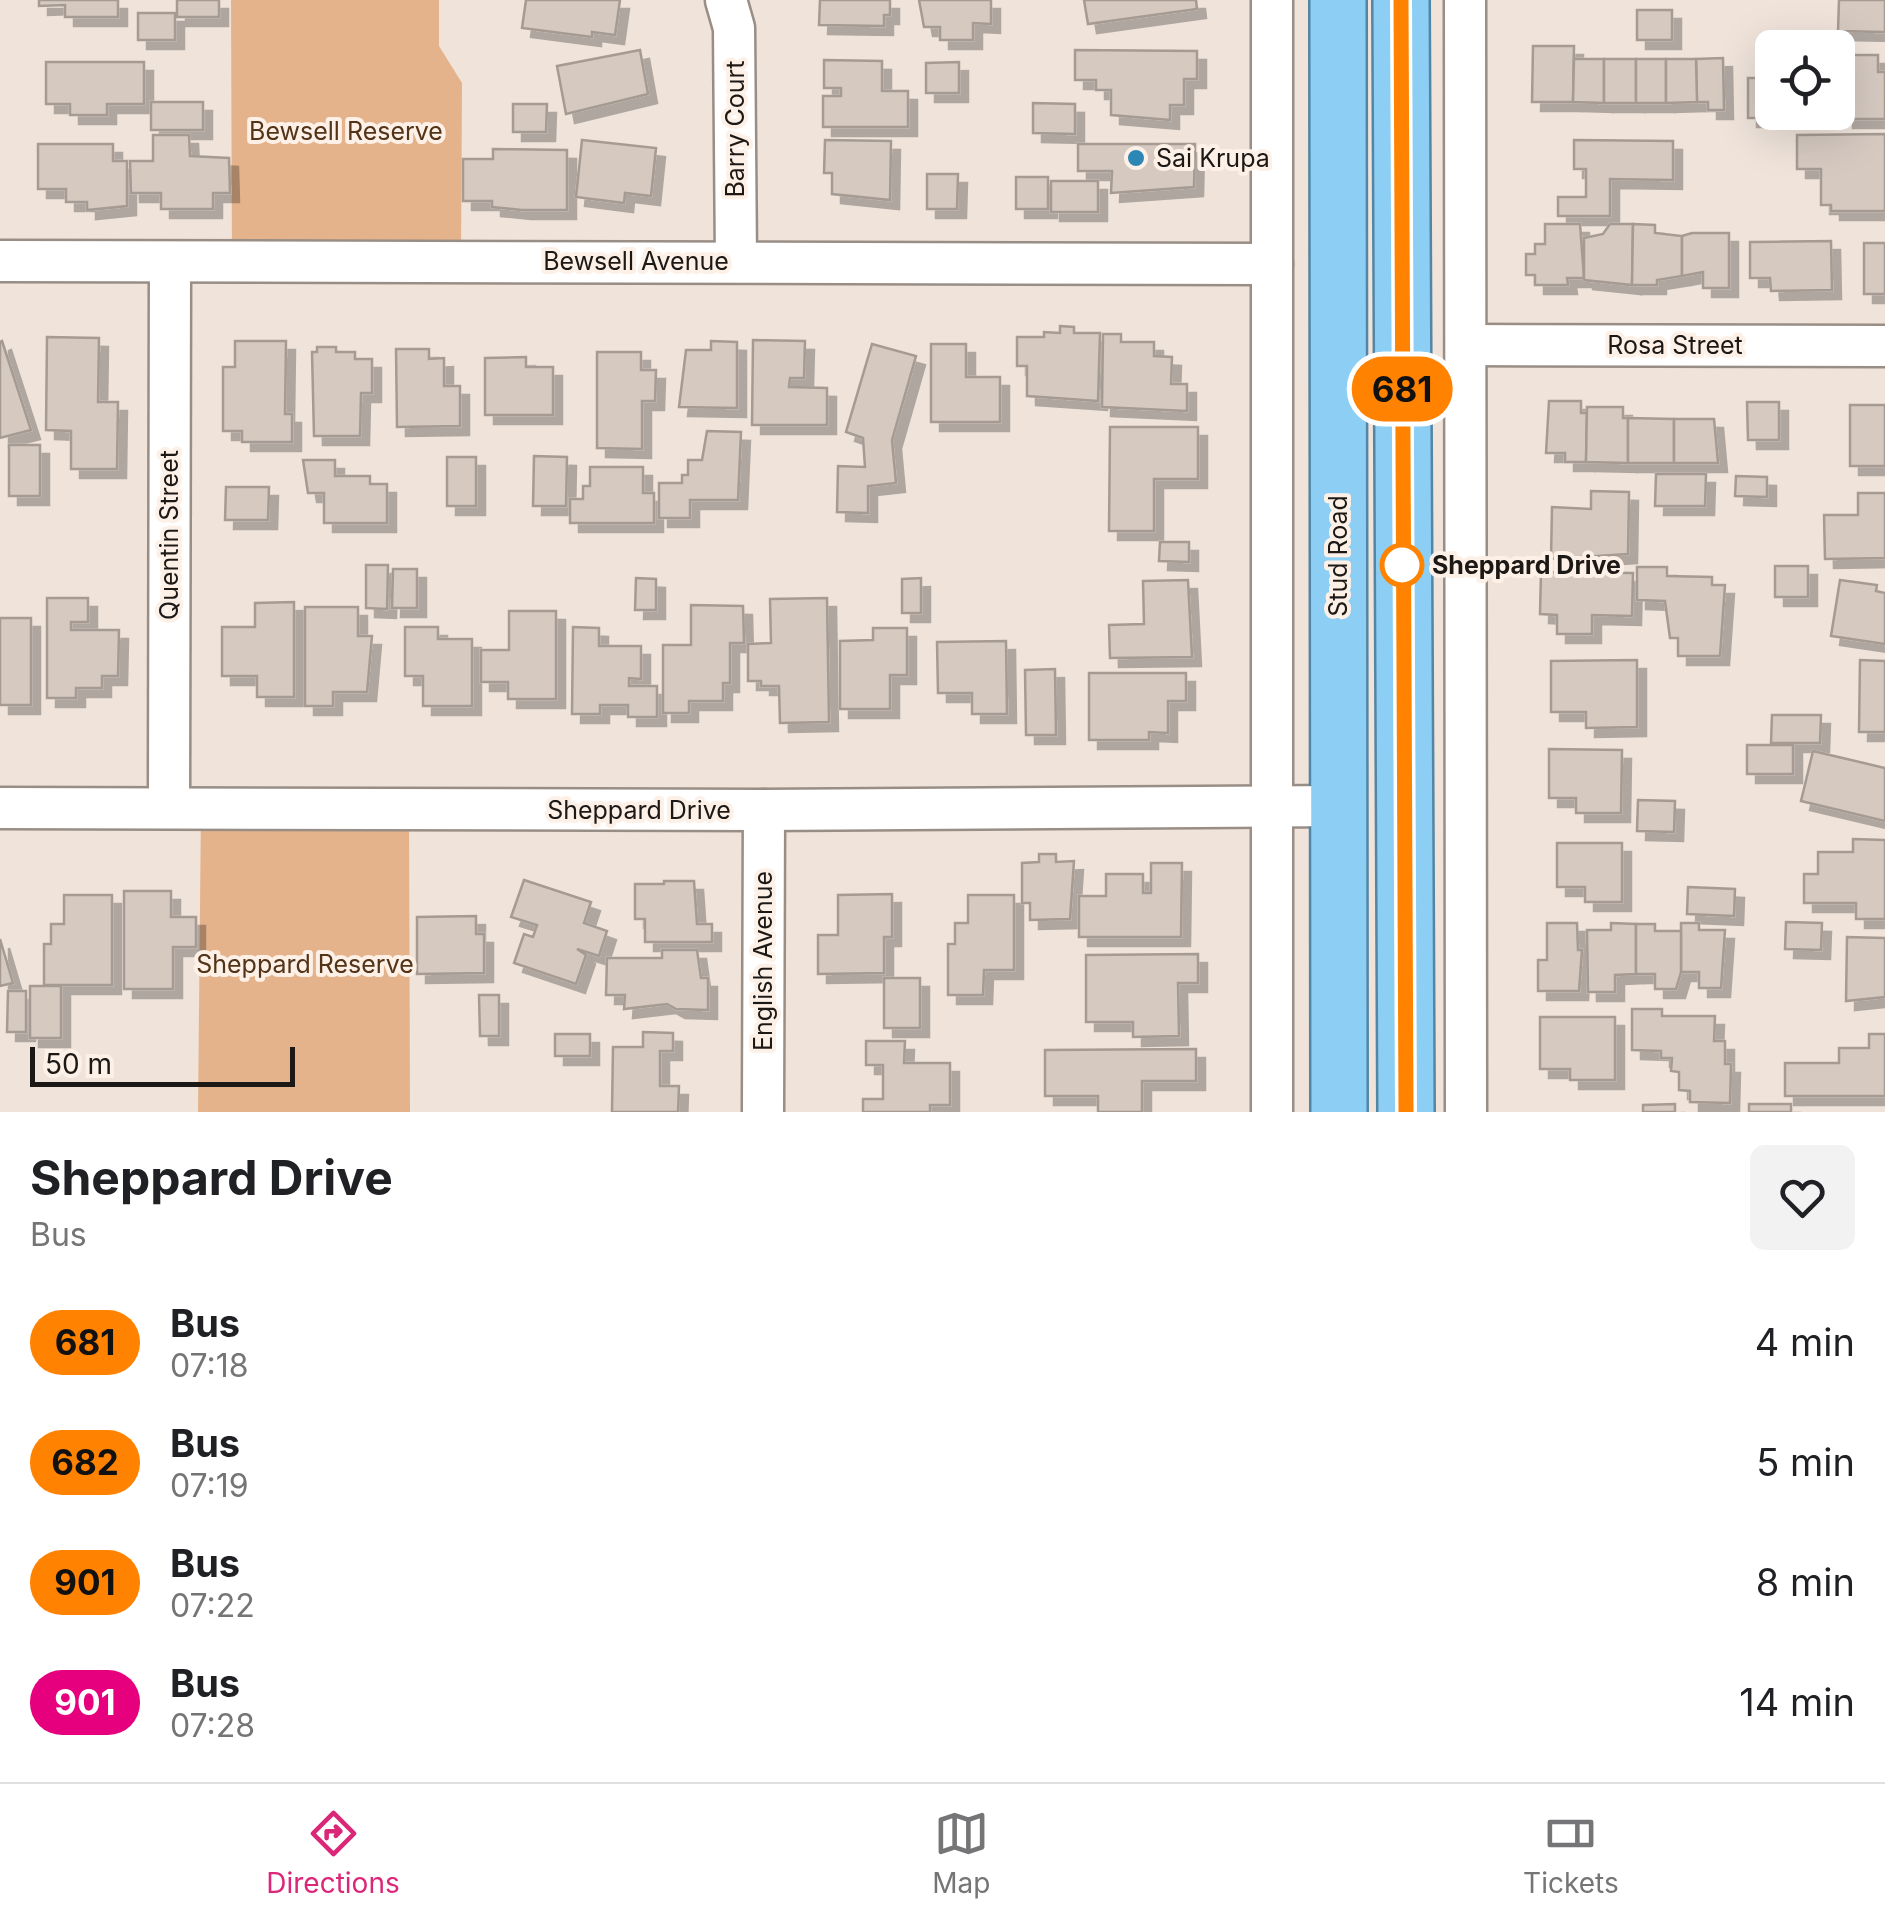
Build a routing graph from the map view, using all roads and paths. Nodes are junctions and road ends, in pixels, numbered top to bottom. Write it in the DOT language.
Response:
graph roads {
  1 [pos="726,0"];
  2 [pos="1272,0"];
  3 [pos="1338,0"];
  4 [pos="1401,0"];
  5 [pos="1466,0"];
  6 [pos="736,260"];
  7 [pos="0,261"];
  8 [pos="170,263"];
  9 [pos="1272,264"];
  10 [pos="1466,345"];
  11 [pos="1885,346"];
  12 [pos="1338,806"];
  13 [pos="1404,806"];
  14 [pos="0,808"];
  15 [pos="169,808"];
  16 [pos="1272,808"];
  17 [pos="764,810"];
  18 [pos="763,1112"];
  19 [pos="1272,1112"];
  20 [pos="1338,1112"];
  21 [pos="1406,1112"];
  22 [pos="1466,1112"];
  1 -- 6 [label="street, Barry Court"];
  2 -- 9 [label="street"];
  3 -- 12 [label="highway, Stud Road"];
  4 -- 13 [label="highway"];
  5 -- 10 [label="street"];
  6 -- 8 [label="street, Bewsell Avenue"];
  6 -- 9 [label="street, Bewsell Avenue"];
  7 -- 8 [label="street, Bewsell Avenue"];
  8 -- 15 [label="street, Quentin Street"];
  9 -- 16 [label="street"];
  10 -- 11 [label="street, Rosa Street"];
  10 -- 22 [label="street"];
  12 -- 13 [label="highway"];
  12 -- 16 [label="street, Sheppard Drive"];
  12 -- 20 [label="highway, Stud Road"];
  13 -- 21 [label="highway"];
  14 -- 15 [label="street, Sheppard Drive"];
  15 -- 17 [label="street, Sheppard Drive"];
  16 -- 17 [label="street, Sheppard Drive"];
  16 -- 19 [label="street"];
  17 -- 18 [label="street, English Avenue"];
}
